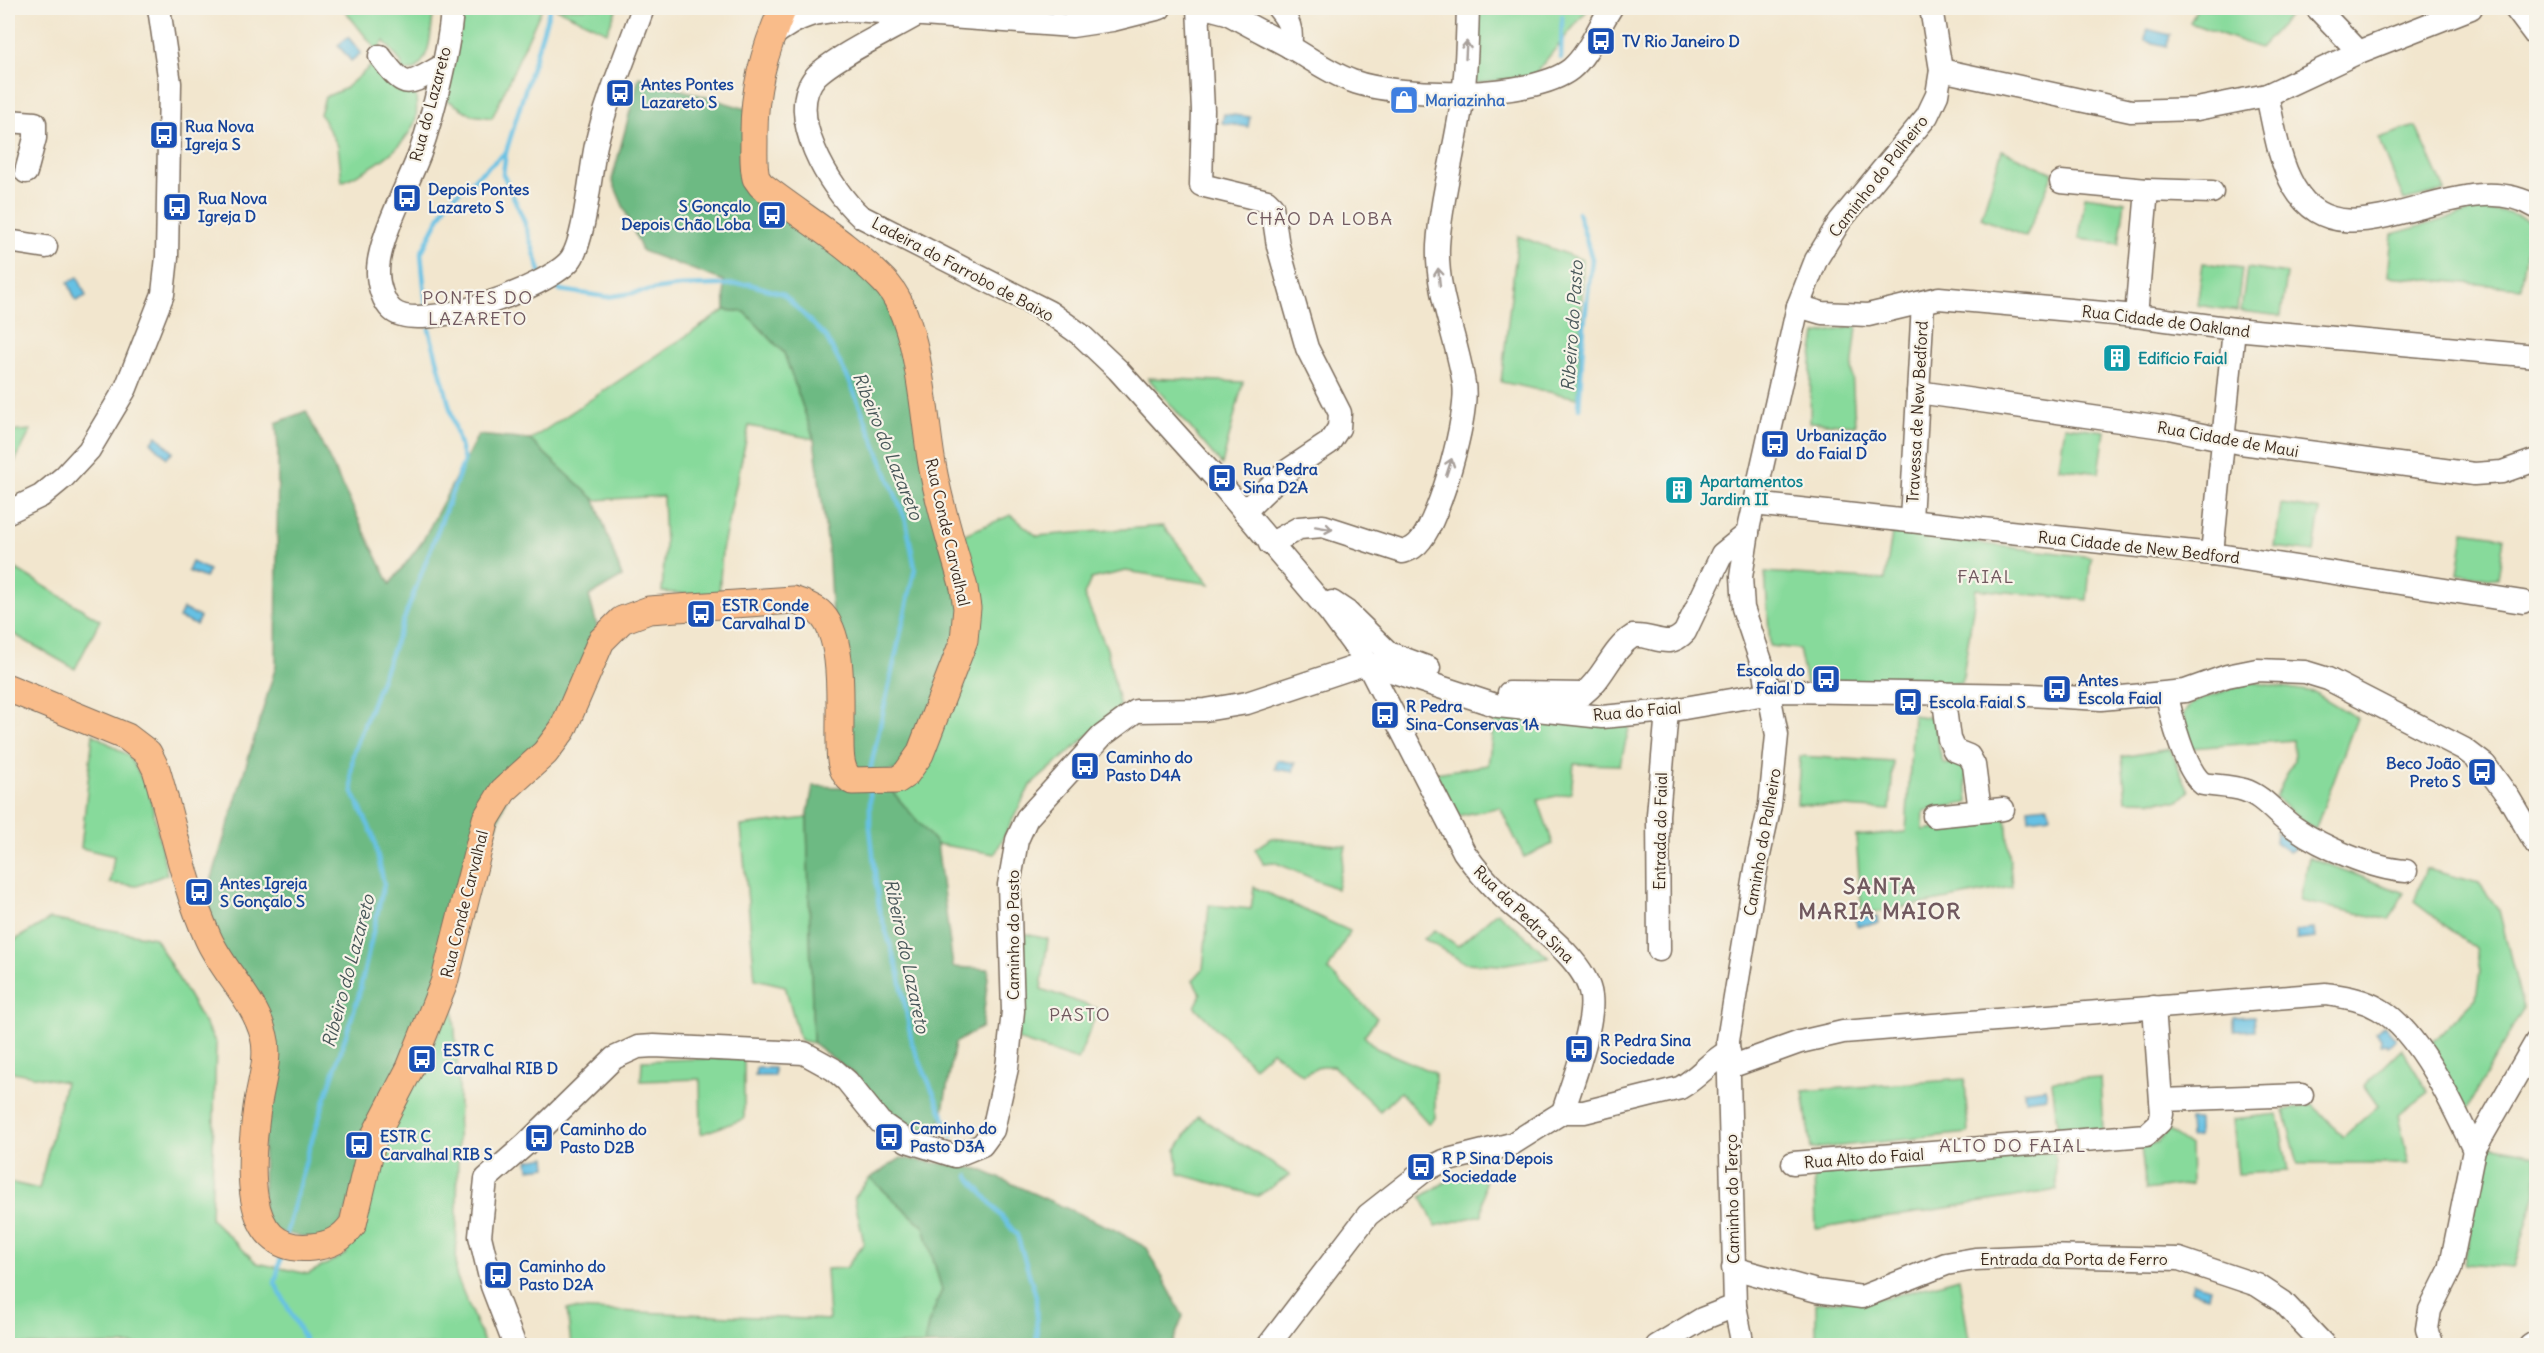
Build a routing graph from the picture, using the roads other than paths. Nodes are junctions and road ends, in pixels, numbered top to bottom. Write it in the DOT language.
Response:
graph roads {
  1 [pos="159,8"];
  2 [pos="452,8"];
  3 [pos="643,8"];
  4 [pos="783,8"];
  5 [pos="1160,8"];
  6 [pos="1198,8"];
  7 [pos="1208,8"];
  8 [pos="1278,8"];
  9 [pos="1468,8"];
  10 [pos="1611,8"];
  11 [pos="1931,8"];
  12 [pos="2317,8"];
  13 [pos="2471,8"];
  14 [pos="2515,8"];
  15 [pos="808,10"];
  16 [pos="920,12"];
  17 [pos="2536,36"];
  18 [pos="771,37"];
  19 [pos="1290,47"];
  20 [pos="2359,52"];
  21 [pos="380,56"];
  22 [pos="442,66"];
  23 [pos="1941,70"];
  24 [pos="1464,93"];
  25 [pos="2267,95"];
  26 [pos="8,121"];
  27 [pos="27,172"];
  28 [pos="2061,182"];
  29 [pos="2147,190"];
  30 [pos="2212,192"];
  31 [pos="2536,207"];
  32 [pos="8,241"];
  33 [pos="45,248"];
  34 [pos="1923,303"];
  35 [pos="1798,306"];
  36 [pos="2136,316"];
  37 [pos="2234,329"];
  38 [pos="2536,356"];
  39 [pos="1918,392"];
  40 [pos="2225,438"];
  41 [pos="2536,460"];
  42 [pos="1754,504"];
  43 [pos="8,512"];
  44 [pos="1244,512"];
  45 [pos="1911,520"];
  46 [pos="1748,532"];
  47 [pos="1270,544"];
  48 [pos="2211,554"];
  49 [pos="1307,587"];
  50 [pos="2523,602"];
  51 [pos="1367,663"];
  52 [pos="8,688"];
  53 [pos="1770,692"];
  54 [pos="1943,693"];
  55 [pos="2168,694"];
  56 [pos="1667,711"];
  57 [pos="2003,809"];
  58 [pos="1980,811"];
  59 [pos="1934,816"];
  60 [pos="2536,844"];
  61 [pos="2406,871"];
  62 [pos="1659,950"];
  63 [pos="2154,1007"];
  64 [pos="2536,1042"];
  65 [pos="1730,1059"];
  66 [pos="2302,1095"];
  67 [pos="2162,1100"];
  68 [pos="1563,1112"];
  69 [pos="2474,1150"];
  70 [pos="1793,1163"];
  71 [pos="1733,1268"];
  72 [pos="1735,1306"];
  73 [pos="2536,1342"];
  74 [pos="515,1346"];
  75 [pos="1268,1346"];
  76 [pos="1657,1346"];
  77 [pos="1743,1346"];
  78 [pos="2325,1346"];
  79 [pos="2433,1346"];
  80 [pos="2530,1346"];
  1 -- 43 [label="street"];
  2 -- 22 [label="street, Rua do Lazareto"];
  3 -- 22 [label="street, Rua do Lazareto"];
  4 -- 18 [label="main road"];
  5 -- 16 [label="street"];
  6 -- 44 [label="street"];
  7 -- 19 [label="street"];
  8 -- 19 [label="street"];
  24 -- 9 [label="street, one-way"];
  10 -- 24 [label="street"];
  11 -- 23 [label="street, Caminho do Palheiro"];
  12 -- 20 [label="street"];
  13 -- 20 [label="street"];
  14 -- 17 [label="street"];
  15 -- 16 [label="street"];
  15 -- 18 [label="street"];
  16 -- 44 [label="street, Ladeira do Farrobo de Baixo"];
  18 -- 52 [label="main road, Rua Conde Carvalhal"];
  19 -- 24 [label="street"];
  20 -- 25 [label="street"];
  21 -- 22 [label="street"];
  23 -- 25 [label="street"];
  23 -- 35 [label="street, Caminho do Palheiro"];
  47 -- 24 [label="street, one-way"];
  25 -- 31 [label="street"];
  26 -- 27 [label="street"];
  28 -- 29 [label="street"];
  29 -- 30 [label="street"];
  29 -- 36 [label="street"];
  32 -- 33 [label="street"];
  34 -- 35 [label="street, Rua Cidade de Oakland"];
  34 -- 36 [label="street, Rua Cidade de Oakland"];
  34 -- 39 [label="street, Travessa de New Bedford"];
  35 -- 42 [label="street, Caminho do Palheiro"];
  36 -- 37 [label="street, Rua Cidade de Oakland"];
  37 -- 38 [label="street, Rua Cidade de Oakland"];
  37 -- 40 [label="street"];
  39 -- 40 [label="street, Rua Cidade de Maui"];
  39 -- 45 [label="street, Travessa de New Bedford"];
  40 -- 41 [label="street, Rua Cidade de Maui"];
  40 -- 48 [label="street"];
  42 -- 45 [label="street, Rua Cidade de New Bedford"];
  42 -- 46 [label="street, Caminho do Palheiro"];
  44 -- 47 [label="street, Ladeira do Farrobo de Baixo"];
  45 -- 48 [label="street, Rua Cidade de New Bedford"];
  46 -- 49 [label="street"];
  46 -- 53 [label="street, Caminho do Palheiro"];
  47 -- 49 [label="street, Ladeira do Farrobo de Baixo"];
  48 -- 50 [label="street, Rua Cidade de New Bedford"];
  49 -- 51 [label="street, Ladeira do Farrobo de Baixo"];
  51 -- 56 [label="street, Rua do Faial"];
  51 -- 68 [label="street, Rua da Pedra Sina"];
  51 -- 74 [label="street, Caminho do Pasto"];
  53 -- 54 [label="street, Rua do Faial"];
  53 -- 56 [label="street, Rua do Faial"];
  53 -- 65 [label="street, Caminho do Palheiro"];
  54 -- 55 [label="street, Rua do Faial"];
  54 -- 58 [label="street"];
  55 -- 60 [label="street, Rua do Faial"];
  55 -- 61 [label="street"];
  56 -- 62 [label="street, Entrada do Faial"];
  57 -- 58 [label="street"];
  58 -- 59 [label="street"];
  63 -- 65 [label="street"];
  63 -- 67 [label="street, Rua Alto do Faial"];
  63 -- 69 [label="street"];
  64 -- 69 [label="street"];
  65 -- 68 [label="street"];
  65 -- 71 [label="street, Caminho do Terço"];
  66 -- 67 [label="street"];
  67 -- 70 [label="street, Rua Alto do Faial"];
  68 -- 75 [label="street"];
  69 -- 79 [label="street"];
  71 -- 72 [label="street, Caminho do Terço"];
  71 -- 78 [label="street, Entrada da Porta de Ferro"];
  72 -- 76 [label="street"];
  72 -- 77 [label="street, Caminho do Terço"];
  73 -- 80 [label="street"];
}
